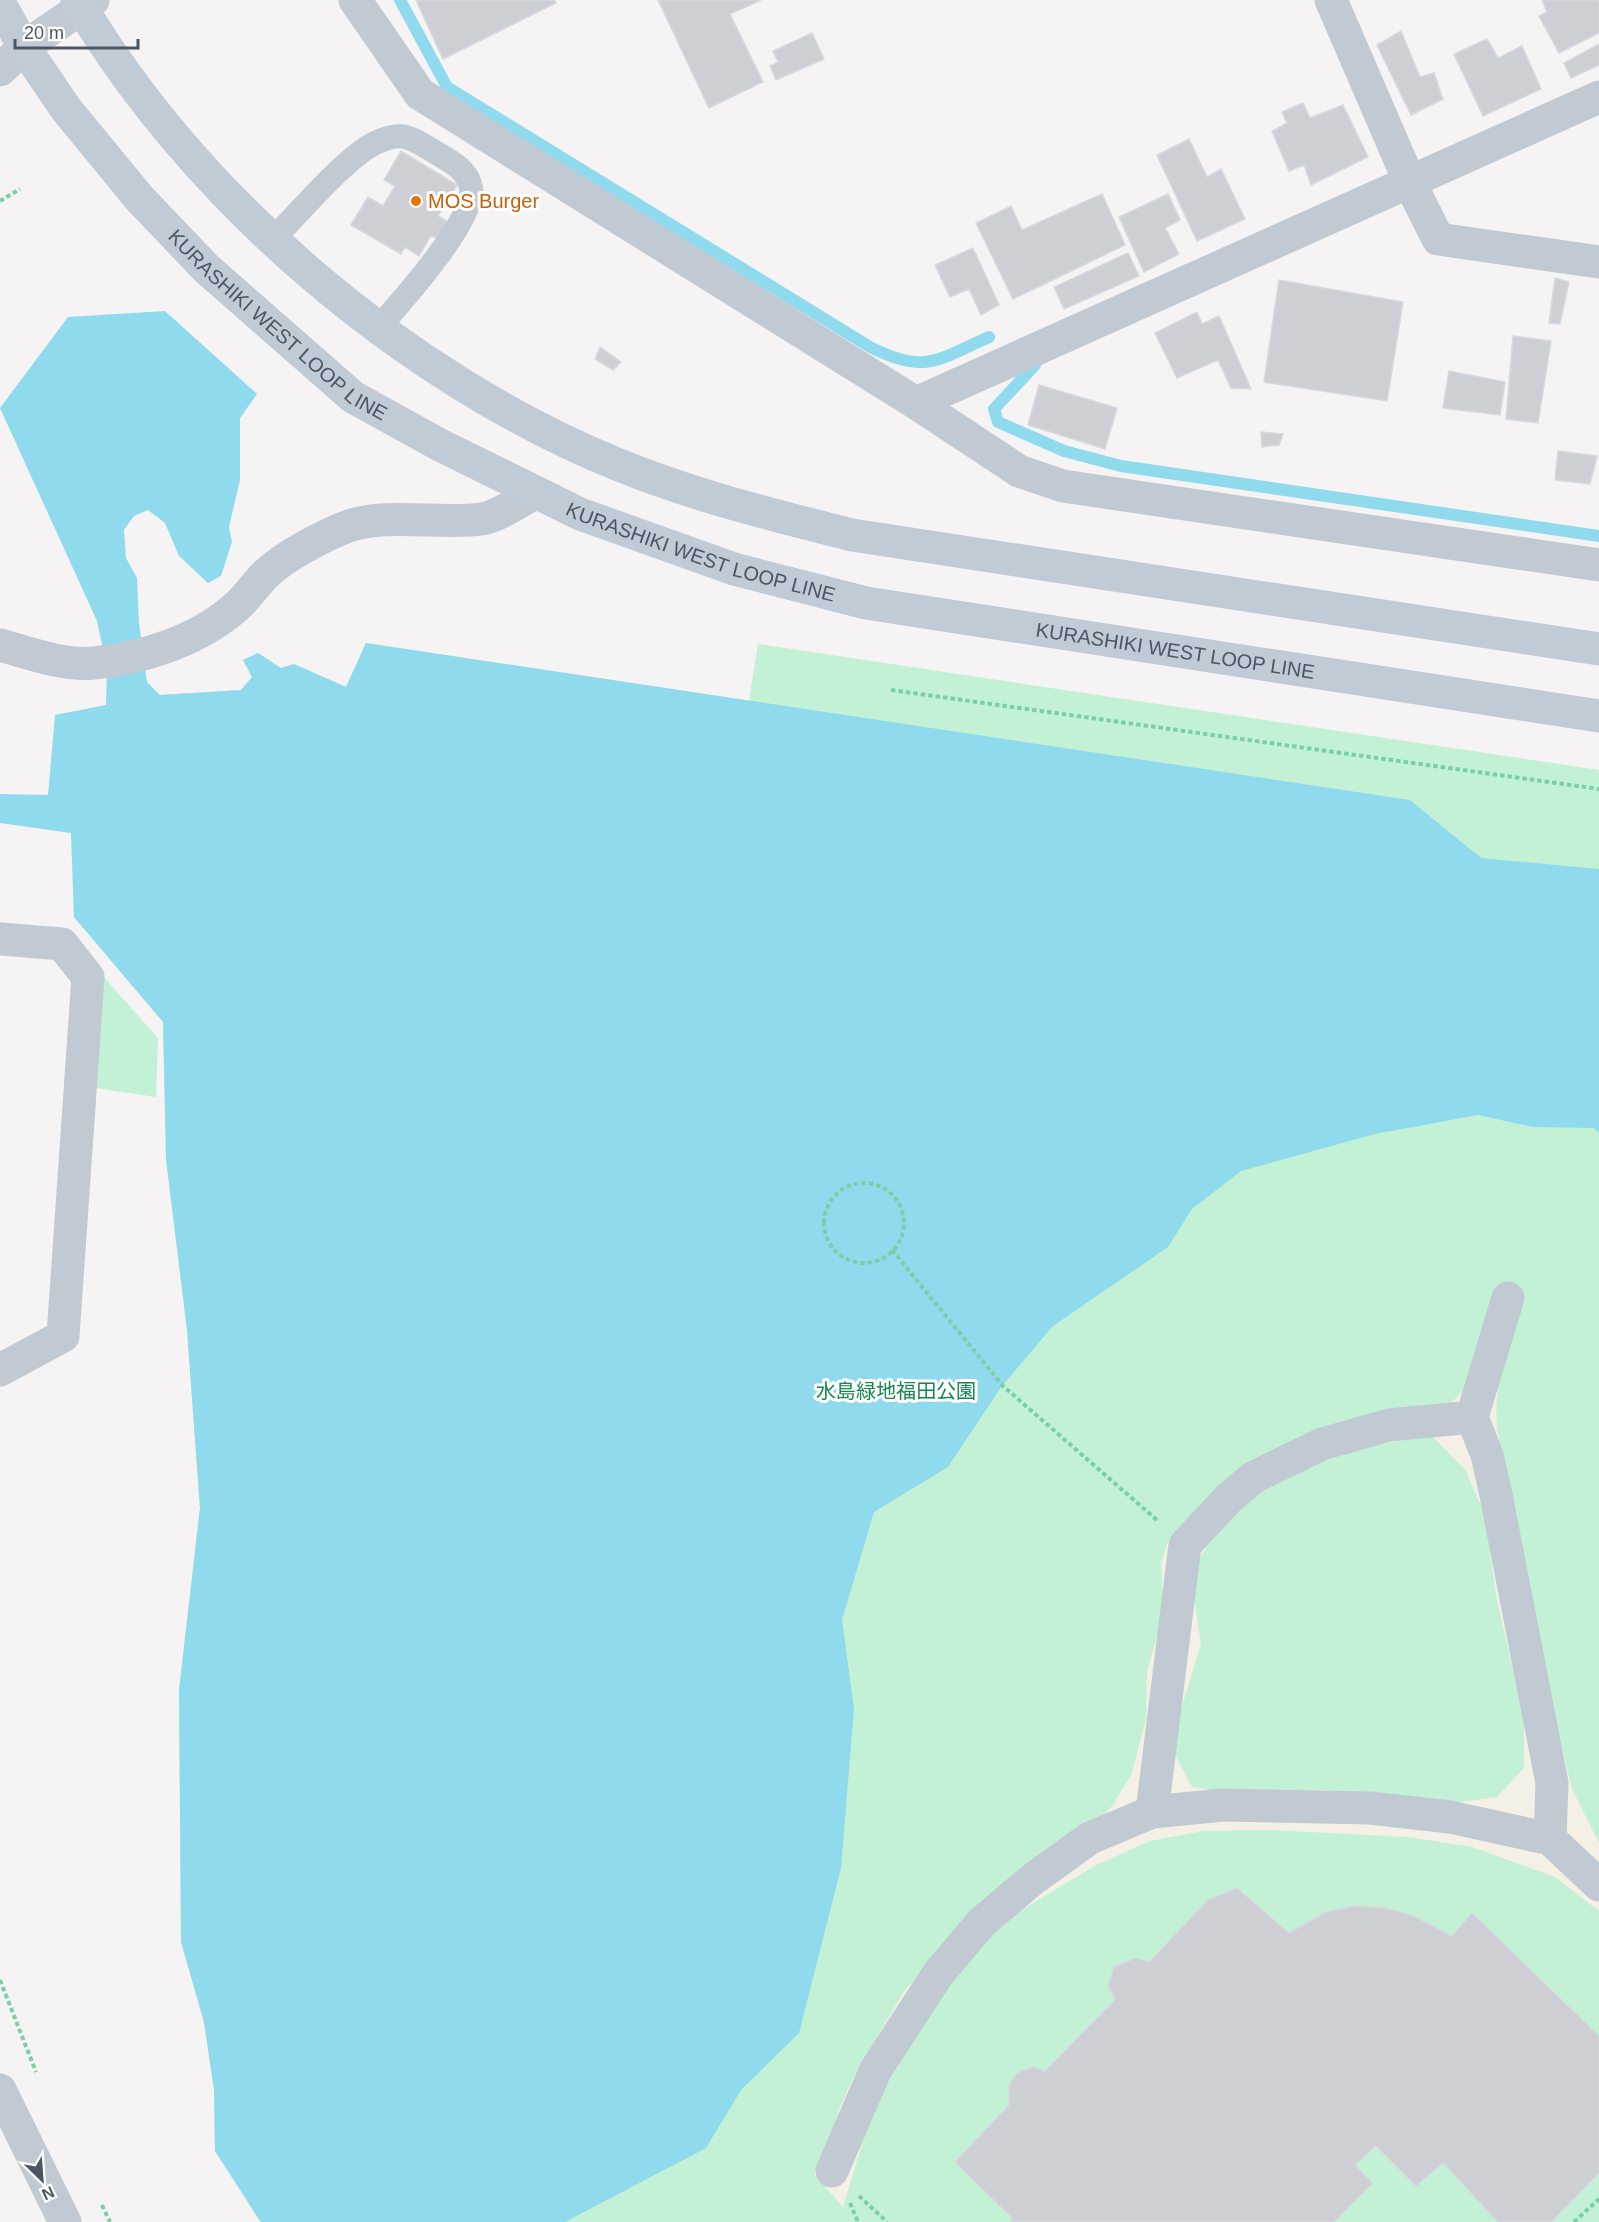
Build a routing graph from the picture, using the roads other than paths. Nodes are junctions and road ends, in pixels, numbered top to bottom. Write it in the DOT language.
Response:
graph roads {
  1 [pos="355,0"];
  2 [pos="1331,0"];
  3 [pos="84,2"];
  4 [pos="0,4"];
  5 [pos="24,47"];
  6 [pos="0,70"];
  7 [pos="1599,98"];
  8 [pos="1410,183"];
  9 [pos="273,239"];
  10 [pos="1599,262"];
  11 [pos="379,327"];
  12 [pos="916,403"];
  13 [pos="536,493"];
  14 [pos="1599,565"];
  15 [pos="0,645"];
  16 [pos="1599,649"];
  17 [pos="1599,716"];
  18 [pos="0,939"];
  19 [pos="1508,1298"];
  20 [pos="0,1370"];
  21 [pos="1472,1417"];
  22 [pos="1152,1812"];
  23 [pos="1550,1839"];
  24 [pos="1599,1885"];
  25 [pos="0,2090"];
  26 [pos="832,2171"];
  27 [pos="64,2222"];
  1 -- 12 [label="street"];
  2 -- 8 [label="street"];
  3 -- 5 [label="street"];
  3 -- 9 [label="main road"];
  4 -- 5 [label="main road, KURASHIKI WEST LOOP LINE"];
  5 -- 6 [label="street"];
  5 -- 13 [label="main road, KURASHIKI WEST LOOP LINE"];
  7 -- 8 [label="street"];
  8 -- 10 [label="street"];
  8 -- 12 [label="street"];
  9 -- 11 [label="main road"];
  9 -- 11 [label="lane"];
  11 -- 16 [label="main road"];
  12 -- 14 [label="street"];
  13 -- 15 [label="street"];
  13 -- 17 [label="main road, KURASHIKI WEST LOOP LINE"];
  18 -- 20 [label="street"];
  19 -- 21 [label="street"];
  21 -- 22 [label="street"];
  21 -- 23 [label="street"];
  22 -- 23 [label="street"];
  22 -- 26 [label="street"];
  23 -- 24 [label="street"];
  25 -- 27 [label="street"];
}
